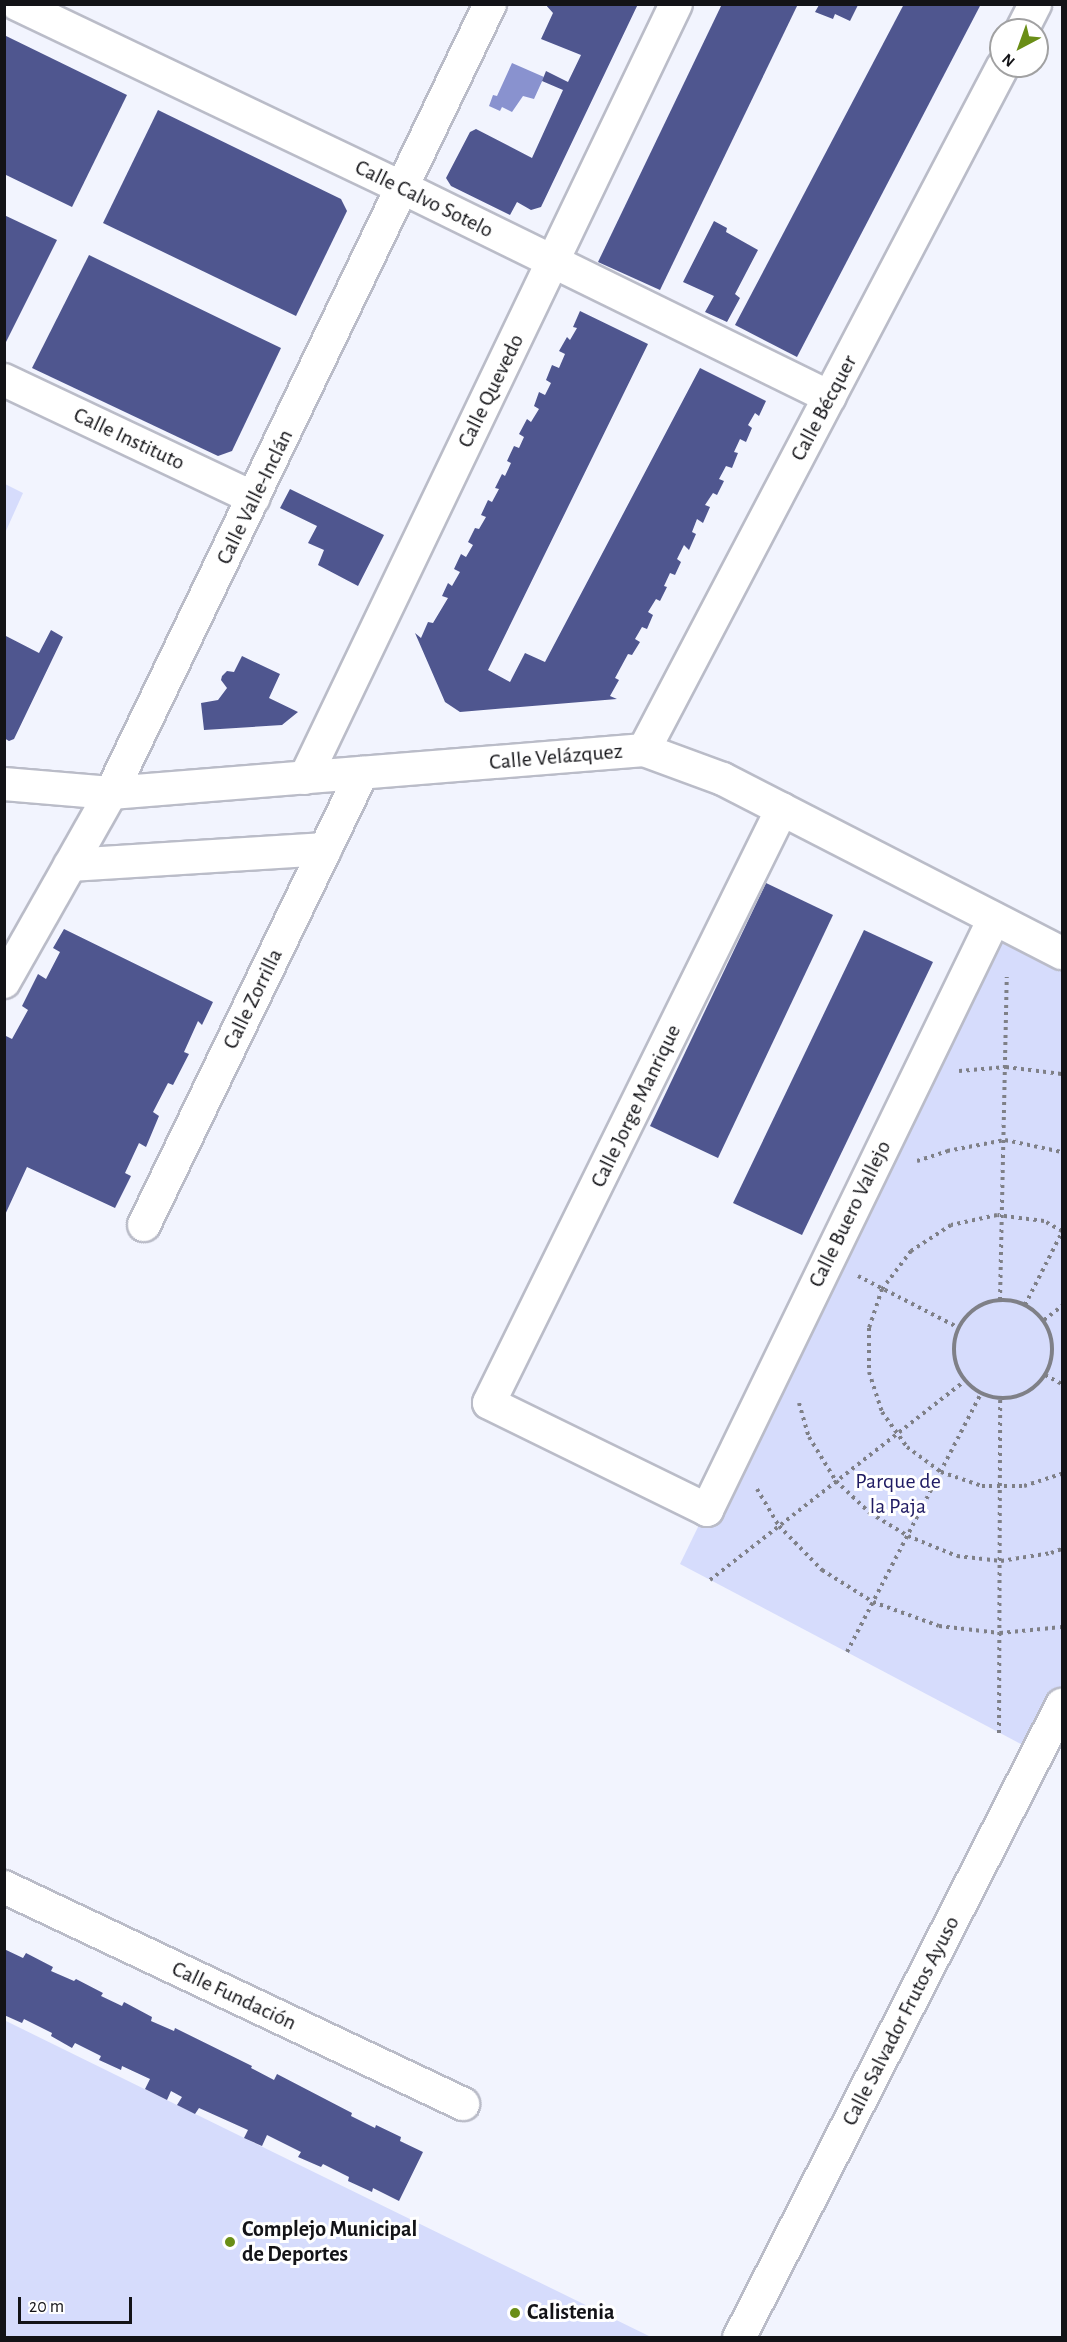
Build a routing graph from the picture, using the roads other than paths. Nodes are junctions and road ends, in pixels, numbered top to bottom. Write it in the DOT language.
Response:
graph roads {
  1 [pos="17,4"];
  2 [pos="490,4"];
  3 [pos="676,4"];
  4 [pos="1035,4"];
  5 [pos="1028,18"];
  6 [pos="997,78"];
  7 [pos="403,188"];
  8 [pos="553,263"];
  9 [pos="4,380"];
  10 [pos="830,397"];
  11 [pos="254,498"];
  12 [pos="644,750"];
  13 [pos="362,773"];
  14 [pos="305,778"];
  15 [pos="4,784"];
  16 [pos="111,793"];
  17 [pos="782,809"];
  18 [pos="325,849"];
  19 [pos="70,865"];
  20 [pos="1001,922"];
  21 [pos="1062,953"];
  22 [pos="4,982"];
  23 [pos="144,1225"];
  24 [pos="706,1510"];
  25 [pos="1062,1704"];
  26 [pos="4,1887"];
  27 [pos="463,2104"];
  28 [pos="739,2337"];
  1 -- 7 [label="street, Calle Calvo Sotelo"];
  2 -- 7 [label="street, Calle Valle-Inclán"];
  3 -- 8 [label="street, Calle Quevedo"];
  4 -- 5 [label="street"];
  6 -- 10 [label="street, Calle Bécquer"];
  7 -- 8 [label="street, Calle Calvo Sotelo"];
  7 -- 11 [label="street, Calle Valle-Inclán"];
  8 -- 10 [label="street, Calle Calvo Sotelo"];
  8 -- 14 [label="street, Calle Quevedo"];
  9 -- 11 [label="street, Calle Instituto"];
  10 -- 12 [label="street, Calle Bécquer"];
  11 -- 16 [label="street, Calle Valle-Inclán"];
  12 -- 13 [label="street, Calle Velázquez"];
  12 -- 17 [label="street, Calle Velázquez"];
  13 -- 14 [label="street, Calle Velázquez"];
  13 -- 18 [label="street, Calle Zorrilla"];
  14 -- 16 [label="street, Calle Velázquez"];
  15 -- 16 [label="street, Calle Velázquez"];
  16 -- 19 [label="street, Calle Valle-Inclán"];
  17 -- 20 [label="street, Calle Velázquez"];
  17 -- 24 [label="street, Calle Jorge Manrique"];
  18 -- 19 [label="street"];
  18 -- 23 [label="street, Calle Zorrilla"];
  19 -- 22 [label="street, Calle Valle-Inclán"];
  20 -- 21 [label="street, Calle Velázquez"];
  20 -- 24 [label="street, Calle Buero Vallejo"];
  25 -- 28 [label="street, Calle Salvador Frutos Ayuso"];
  26 -- 27 [label="street, Calle Fundación"];
}
